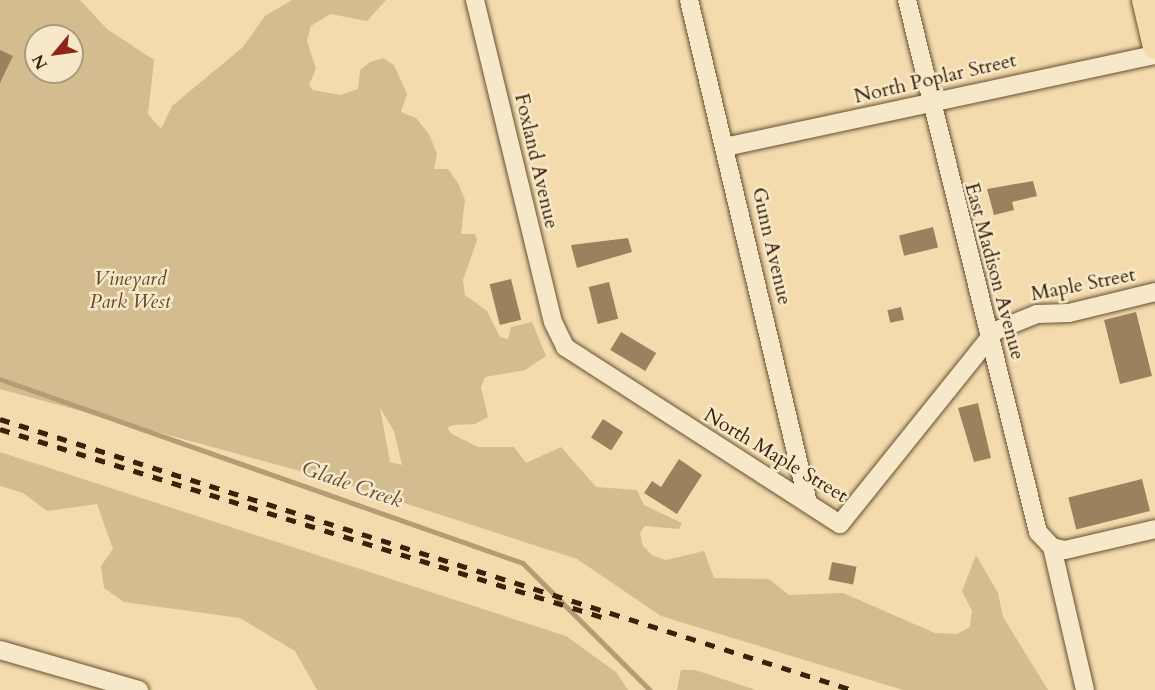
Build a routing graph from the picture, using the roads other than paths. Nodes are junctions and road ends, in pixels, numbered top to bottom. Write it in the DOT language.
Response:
graph roads {
  1 [pos="475,0"];
  2 [pos="689,0"];
  3 [pos="907,0"];
  4 [pos="1144,0"];
  5 [pos="1155,47"];
  6 [pos="1155,55"];
  7 [pos="930,102"];
  8 [pos="725,147"];
  9 [pos="1155,292"];
  10 [pos="556,332"];
  11 [pos="988,338"];
  12 [pos="808,503"];
  13 [pos="1155,529"];
  14 [pos="1052,547"];
  15 [pos="0,650"];
  16 [pos="139,690"];
  17 [pos="1085,690"];
  1 -- 10 [label="street, Foxland Avenue"];
  2 -- 8 [label="street, Gunn Avenue"];
  3 -- 7 [label="street, East Madison Avenue"];
  4 -- 5 [label="main road"];
  6 -- 7 [label="street, North Poplar Street"];
  7 -- 8 [label="street, North Poplar Street"];
  7 -- 11 [label="street, East Madison Avenue"];
  8 -- 12 [label="street, Gunn Avenue"];
  9 -- 11 [label="street, Maple Street"];
  10 -- 12 [label="street, North Maple Street"];
  11 -- 12 [label="street, North Maple Street"];
  11 -- 14 [label="street, East Madison Avenue"];
  13 -- 14 [label="street"];
  14 -- 17 [label="street"];
  15 -- 16 [label="street"];
}
